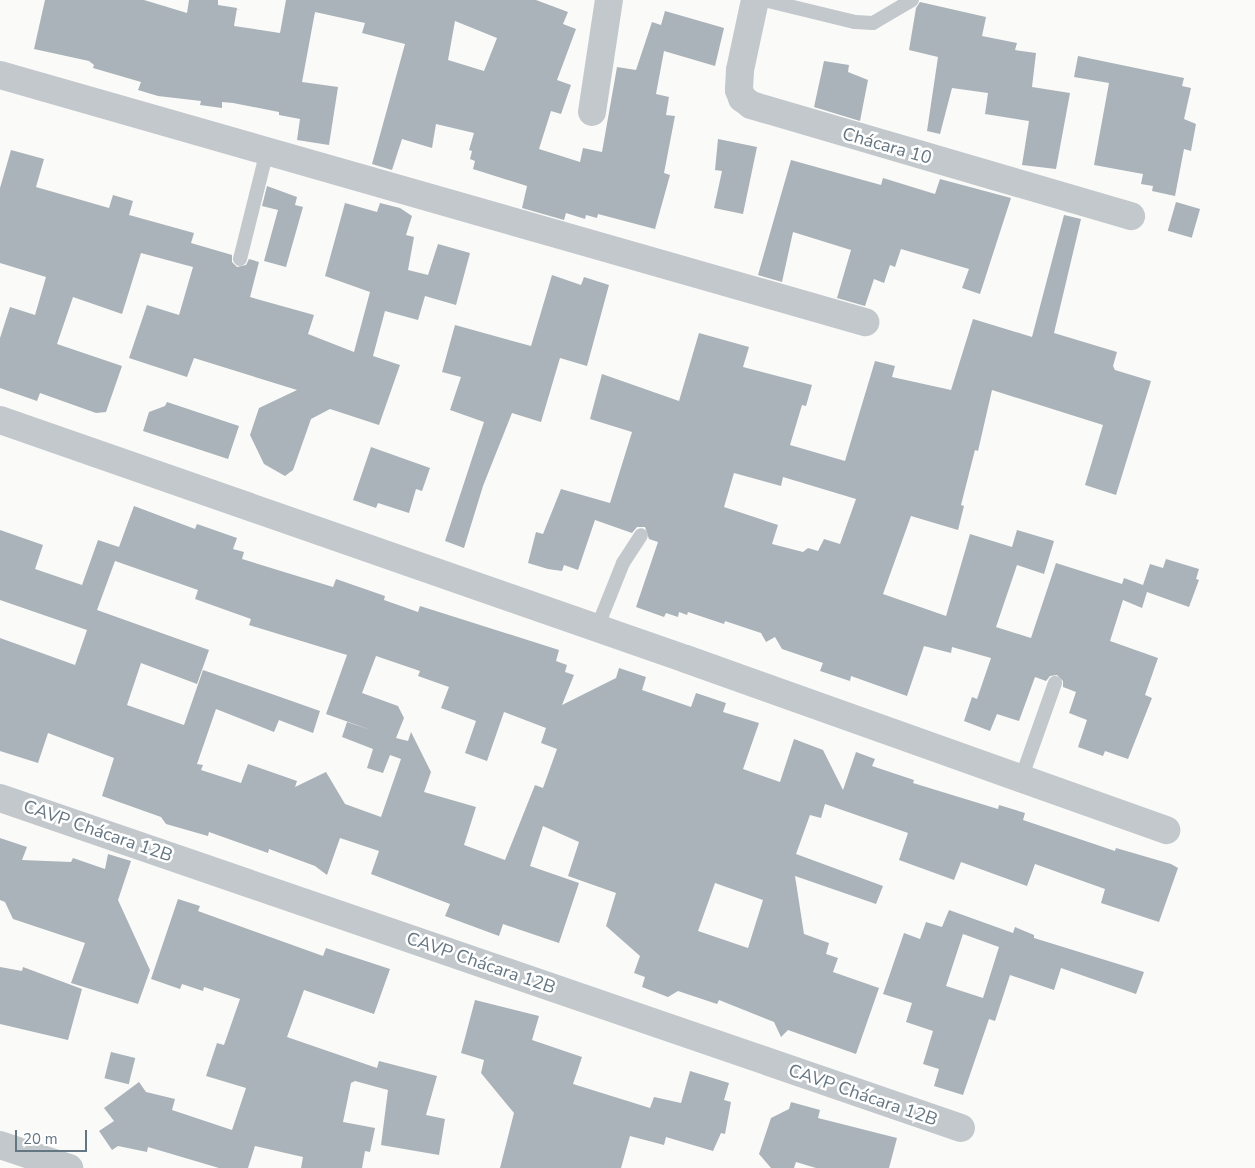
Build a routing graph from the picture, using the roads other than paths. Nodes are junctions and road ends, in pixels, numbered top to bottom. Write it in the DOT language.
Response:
graph roads {
  1 [pos="609,0"];
  2 [pos="755,0"];
  3 [pos="764,0"];
  4 [pos="912,0"];
  5 [pos="0,75"];
  6 [pos="592,112"];
  7 [pos="267,150"];
  8 [pos="1131,216"];
  9 [pos="240,258"];
  10 [pos="864,322"];
  11 [pos="0,420"];
  12 [pos="640,535"];
  13 [pos="598,628"];
  14 [pos="1055,683"];
  15 [pos="1021,778"];
  16 [pos="0,798"];
  17 [pos="1166,830"];
  18 [pos="961,1128"];
  19 [pos="0,1145"];
  20 [pos="69,1168"];
  1 -- 6 [label="street"];
  2 -- 8 [label="street, Chácara 10"];
  3 -- 4 [label="lane"];
  5 -- 7 [label="street"];
  7 -- 9 [label="lane"];
  7 -- 10 [label="street"];
  11 -- 13 [label="street"];
  12 -- 13 [label="lane"];
  13 -- 15 [label="street"];
  14 -- 15 [label="lane"];
  15 -- 17 [label="street"];
  16 -- 18 [label="street, CAVP Chácara 12B"];
  19 -- 20 [label="street"];
}
